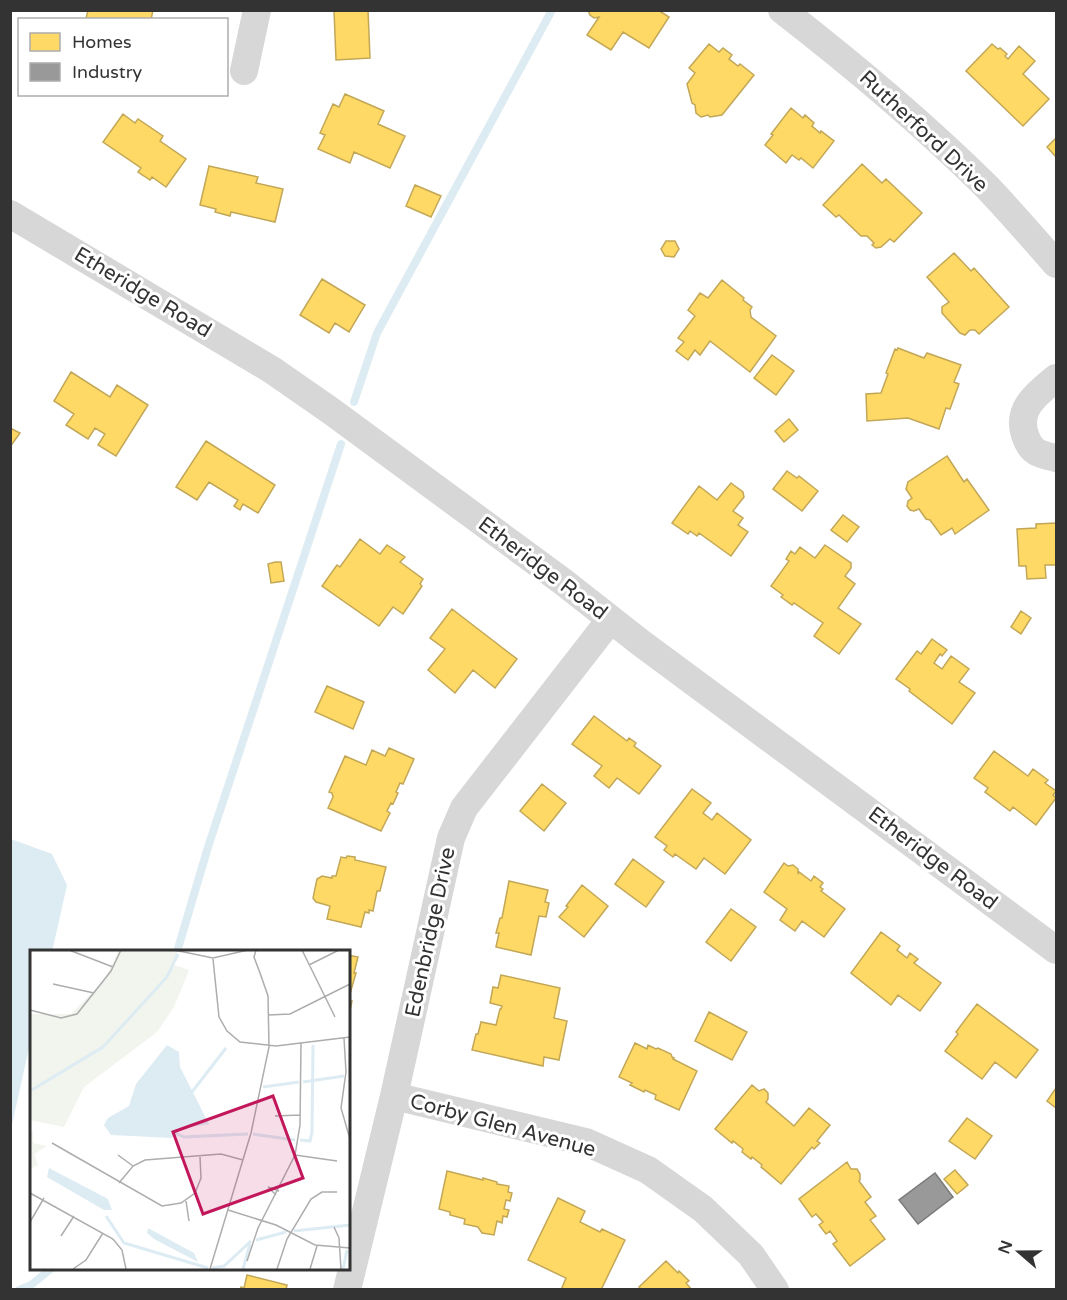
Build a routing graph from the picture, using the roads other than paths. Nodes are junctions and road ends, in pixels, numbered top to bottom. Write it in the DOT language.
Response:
graph roads {
  1 [pos="257,10"];
  2 [pos="782,10"];
  3 [pos="244,71"];
  4 [pos="10,214"];
  5 [pos="1056,264"];
  6 [pos="1056,378"];
  7 [pos="1056,458"];
  8 [pos="610,620"];
  9 [pos="1056,950"];
  10 [pos="394,1096"];
  11 [pos="347,1290"];
  12 [pos="776,1290"];
  1 -- 3 [label="street"];
  2 -- 5 [label="street, Rutherford Drive"];
  4 -- 8 [label="street, Etheridge Road"];
  6 -- 7 [label="street"];
  8 -- 9 [label="street, Etheridge Road"];
  8 -- 10 [label="street, Edenbridge Drive"];
  10 -- 11 [label="street, Edenbridge Drive"];
  10 -- 12 [label="street, Corby Glen Avenue"];
}
